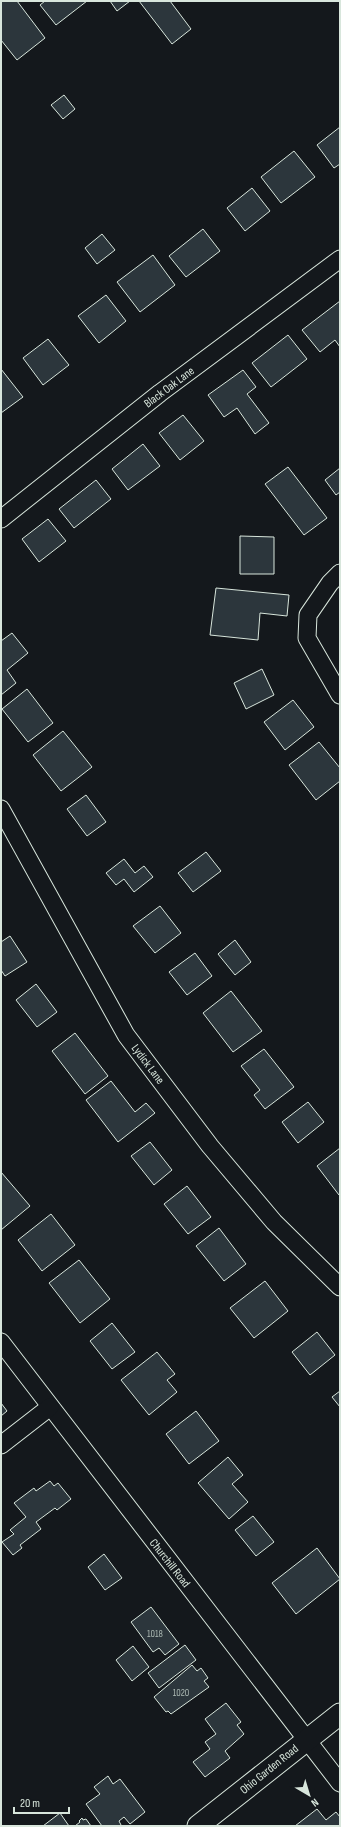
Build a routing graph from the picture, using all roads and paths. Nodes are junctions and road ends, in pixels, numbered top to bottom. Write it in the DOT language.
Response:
graph roads {
  1 [pos="337,266"];
  2 [pos="1,518"];
  3 [pos="340,573"];
  4 [pos="340,695"];
  5 [pos="1,809"];
  6 [pos="340,1287"];
  7 [pos="1,1342"];
  8 [pos="50,1407"];
  9 [pos="1,1445"];
  10 [pos="340,1714"];
  11 [pos="306,1740"];
  12 [pos="340,1783"];
  13 [pos="198,1826"];
  1 -- 2 [label="street, Black Oak Lane"];
  3 -- 4 [label="street"];
  5 -- 6 [label="street, Lydick Lane"];
  7 -- 8 [label="street, Churchill Road"];
  8 -- 9 [label="street"];
  8 -- 11 [label="street, Churchill Road"];
  10 -- 11 [label="street, Ohio Garden Road"];
  11 -- 12 [label="street, Churchill Road"];
  11 -- 13 [label="street, Ohio Garden Road"];
}
